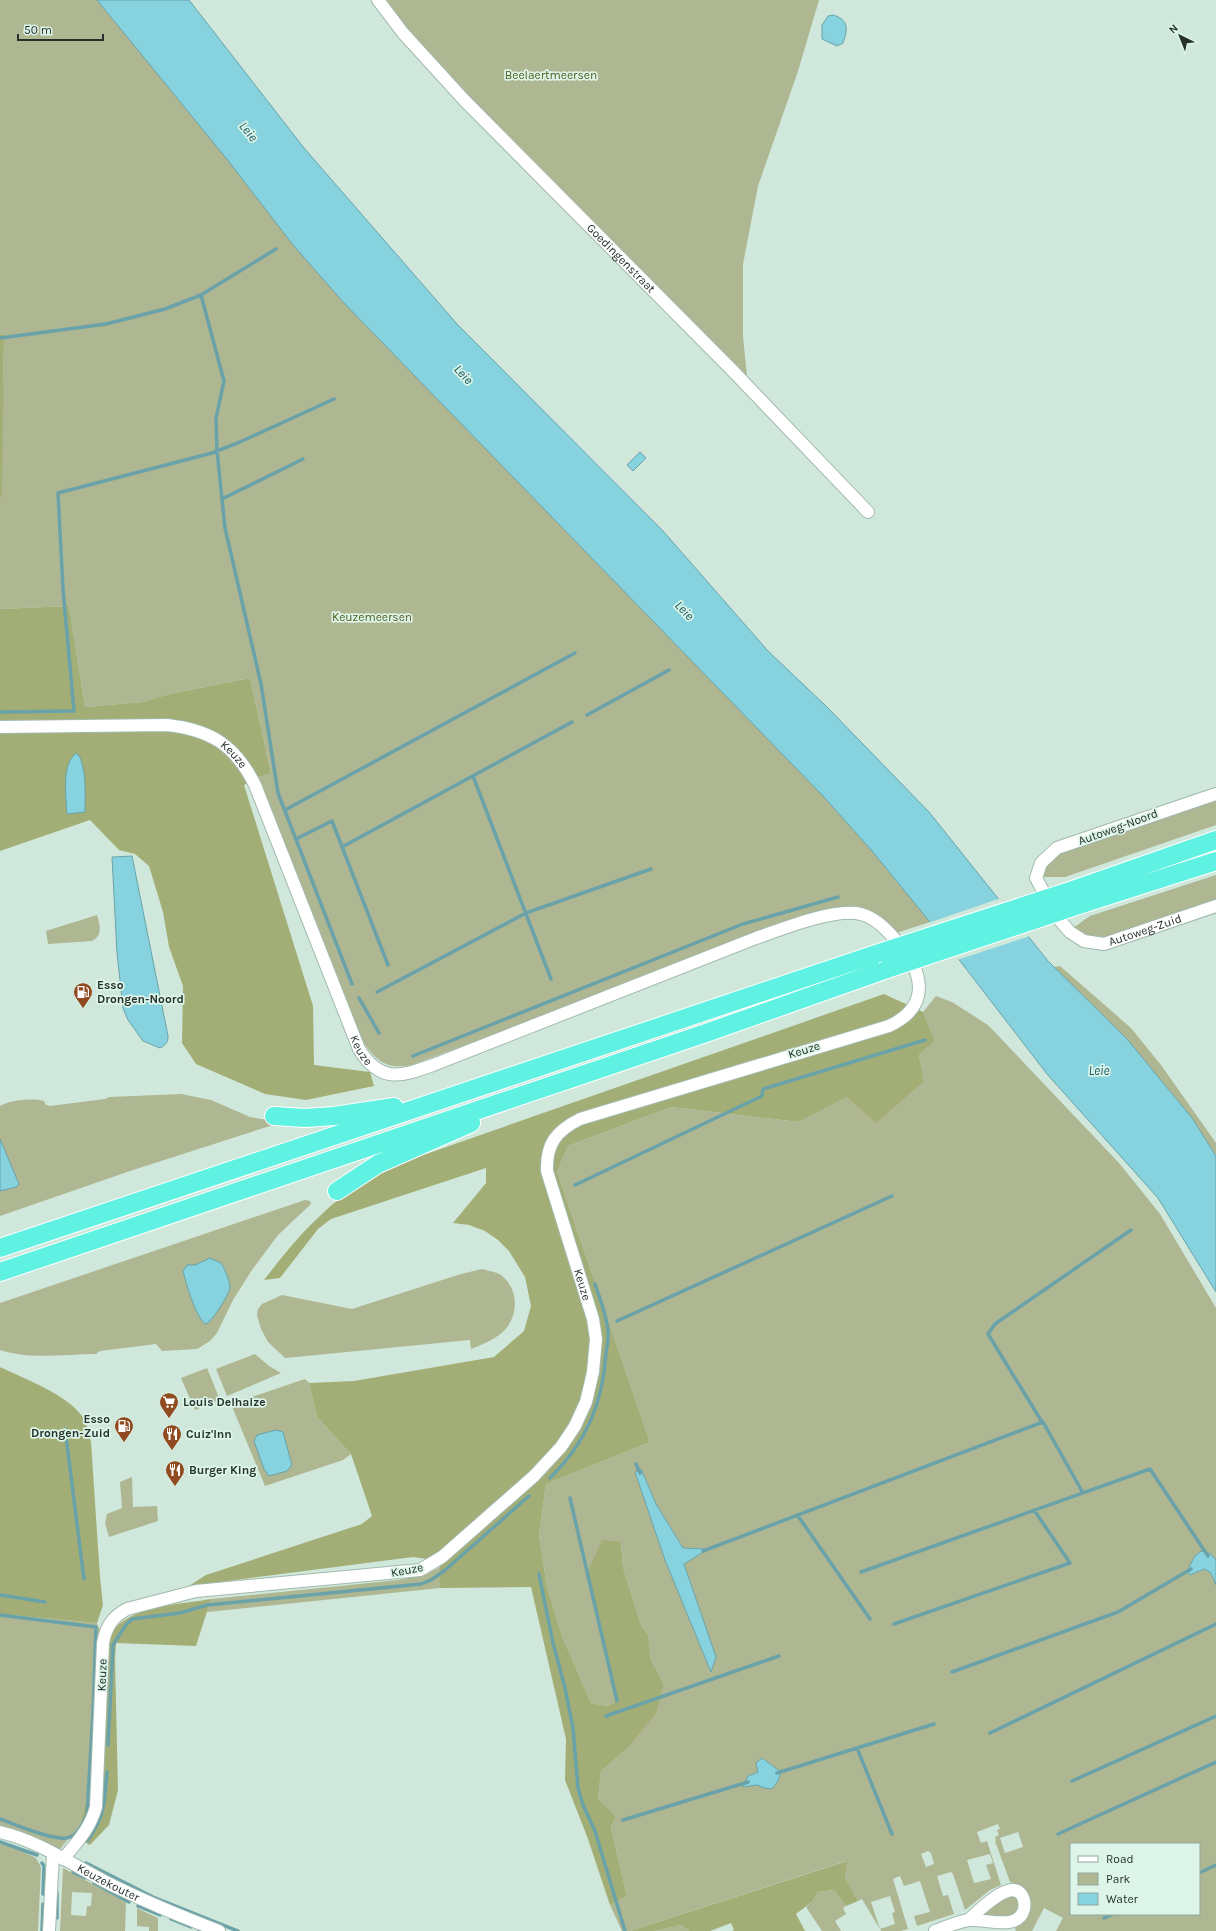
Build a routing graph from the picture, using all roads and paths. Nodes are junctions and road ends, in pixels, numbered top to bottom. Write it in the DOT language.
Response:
graph roads {
  1 [pos="378,0"];
  2 [pos="868,512"];
  3 [pos="0,728"];
  4 [pos="1216,794"];
  5 [pos="1216,840"];
  6 [pos="1216,861"];
  7 [pos="1036,878"];
  8 [pos="1077,897"];
  9 [pos="1216,906"];
  10 [pos="587,1073"];
  11 [pos="421,1106"];
  12 [pos="274,1116"];
  13 [pos="337,1191"];
  14 [pos="0,1248"];
  15 [pos="0,1272"];
  16 [pos="0,1832"];
  17 [pos="58,1856"];
  18 [pos="968,1920"];
  19 [pos="49,1931"];
  20 [pos="219,1931"];
  21 [pos="935,1931"];
  1 -- 2 [label="street, Goedingenstraat"];
  3 -- 17 [label="street, Keuze"];
  4 -- 7 [label="street, Autoweg-Noord"];
  5 -- 8 [label="highway"];
  6 -- 8 [label="highway"];
  7 -- 9 [label="street, Autoweg-Zuid"];
  8 -- 10 [label="highway, bridge"];
  8 -- 11 [label="highway, bridge"];
  10 -- 13 [label="highway"];
  10 -- 15 [label="highway"];
  11 -- 12 [label="highway"];
  11 -- 14 [label="highway"];
  16 -- 17 [label="street, Keuzekouter"];
  17 -- 19 [label="street"];
  17 -- 20 [label="street, Keuzekouter"];
  18 -- 21 [label="street"];
}
